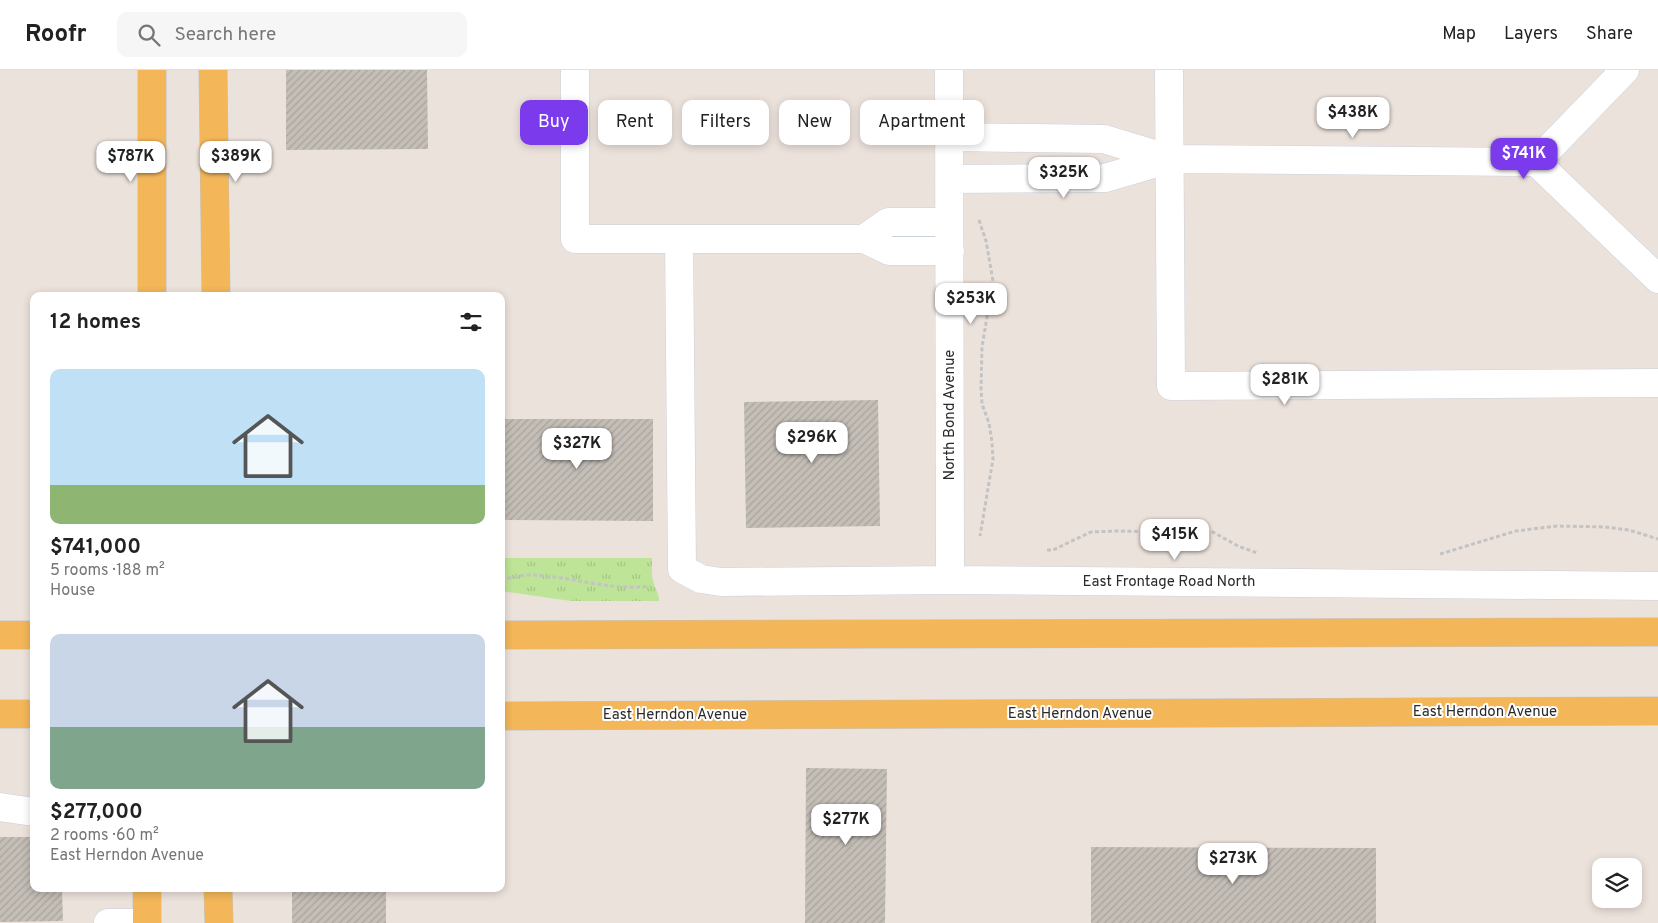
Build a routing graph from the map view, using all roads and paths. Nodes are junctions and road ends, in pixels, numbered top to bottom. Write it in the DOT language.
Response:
graph roads {
  1 [pos="152,70"];
  2 [pos="213,70"];
  3 [pos="576,70"];
  4 [pos="949,70"];
  5 [pos="1170,70"];
  6 [pos="1626,70"];
  7 [pos="949,100"];
  8 [pos="984,137"];
  9 [pos="949,145"];
  10 [pos="1170,159"];
  11 [pos="1536,162"];
  12 [pos="949,179"];
  13 [pos="979,179"];
  14 [pos="949,222"];
  15 [pos="679,239"];
  16 [pos="864,239"];
  17 [pos="950,252"];
  18 [pos="1658,279"];
  19 [pos="152,292"];
  20 [pos="216,292"];
  21 [pos="1658,383"];
  22 [pos="1658,539"];
  23 [pos="980,541"];
  24 [pos="1041,552"];
  25 [pos="1265,553"];
  26 [pos="1438,554"];
  27 [pos="505,579"];
  28 [pos="950,580"];
  29 [pos="650,586"];
  30 [pos="1658,586"];
  31 [pos="1658,632"];
  32 [pos="0,635"];
  33 [pos="30,635"];
  34 [pos="505,635"];
  35 [pos="1658,711"];
  36 [pos="0,714"];
  37 [pos="30,714"];
  38 [pos="505,716"];
  39 [pos="0,807"];
  40 [pos="30,811"];
  41 [pos="147,892"];
  42 [pos="218,892"];
  43 [pos="108,923"];
  44 [pos="147,923"];
  45 [pos="219,923"];
  1 -- 19 [label="main road"];
  2 -- 20 [label="main road"];
  3 -- 15 [label="street"];
  4 -- 7 [label="street, North Bond Avenue"];
  5 -- 10 [label="street"];
  6 -- 11 [label="street"];
  8 -- 10 [label="street"];
  9 -- 12 [label="street, North Bond Avenue"];
  10 -- 11 [label="street"];
  10 -- 13 [label="street"];
  10 -- 21 [label="street"];
  11 -- 18 [label="street"];
  12 -- 13 [label="street"];
  12 -- 14 [label="street, North Bond Avenue"];
  13 -- 23 [label="path"];
  14 -- 16 [label="street"];
  14 -- 17 [label="street, North Bond Avenue"];
  15 -- 16 [label="street"];
  15 -- 28 [label="street, East Frontage Road North"];
  16 -- 17 [label="street"];
  17 -- 28 [label="street, North Bond Avenue"];
  22 -- 26 [label="path"];
  24 -- 25 [label="path"];
  27 -- 29 [label="path"];
  28 -- 30 [label="street, East Frontage Road North"];
  31 -- 34 [label="main road"];
  32 -- 33 [label="main road"];
  35 -- 38 [label="main road, East Herndon Avenue"];
  36 -- 37 [label="main road"];
  39 -- 40 [label="street"];
  41 -- 44 [label="main road"];
  42 -- 45 [label="main road"];
  43 -- 44 [label="street"];
}
